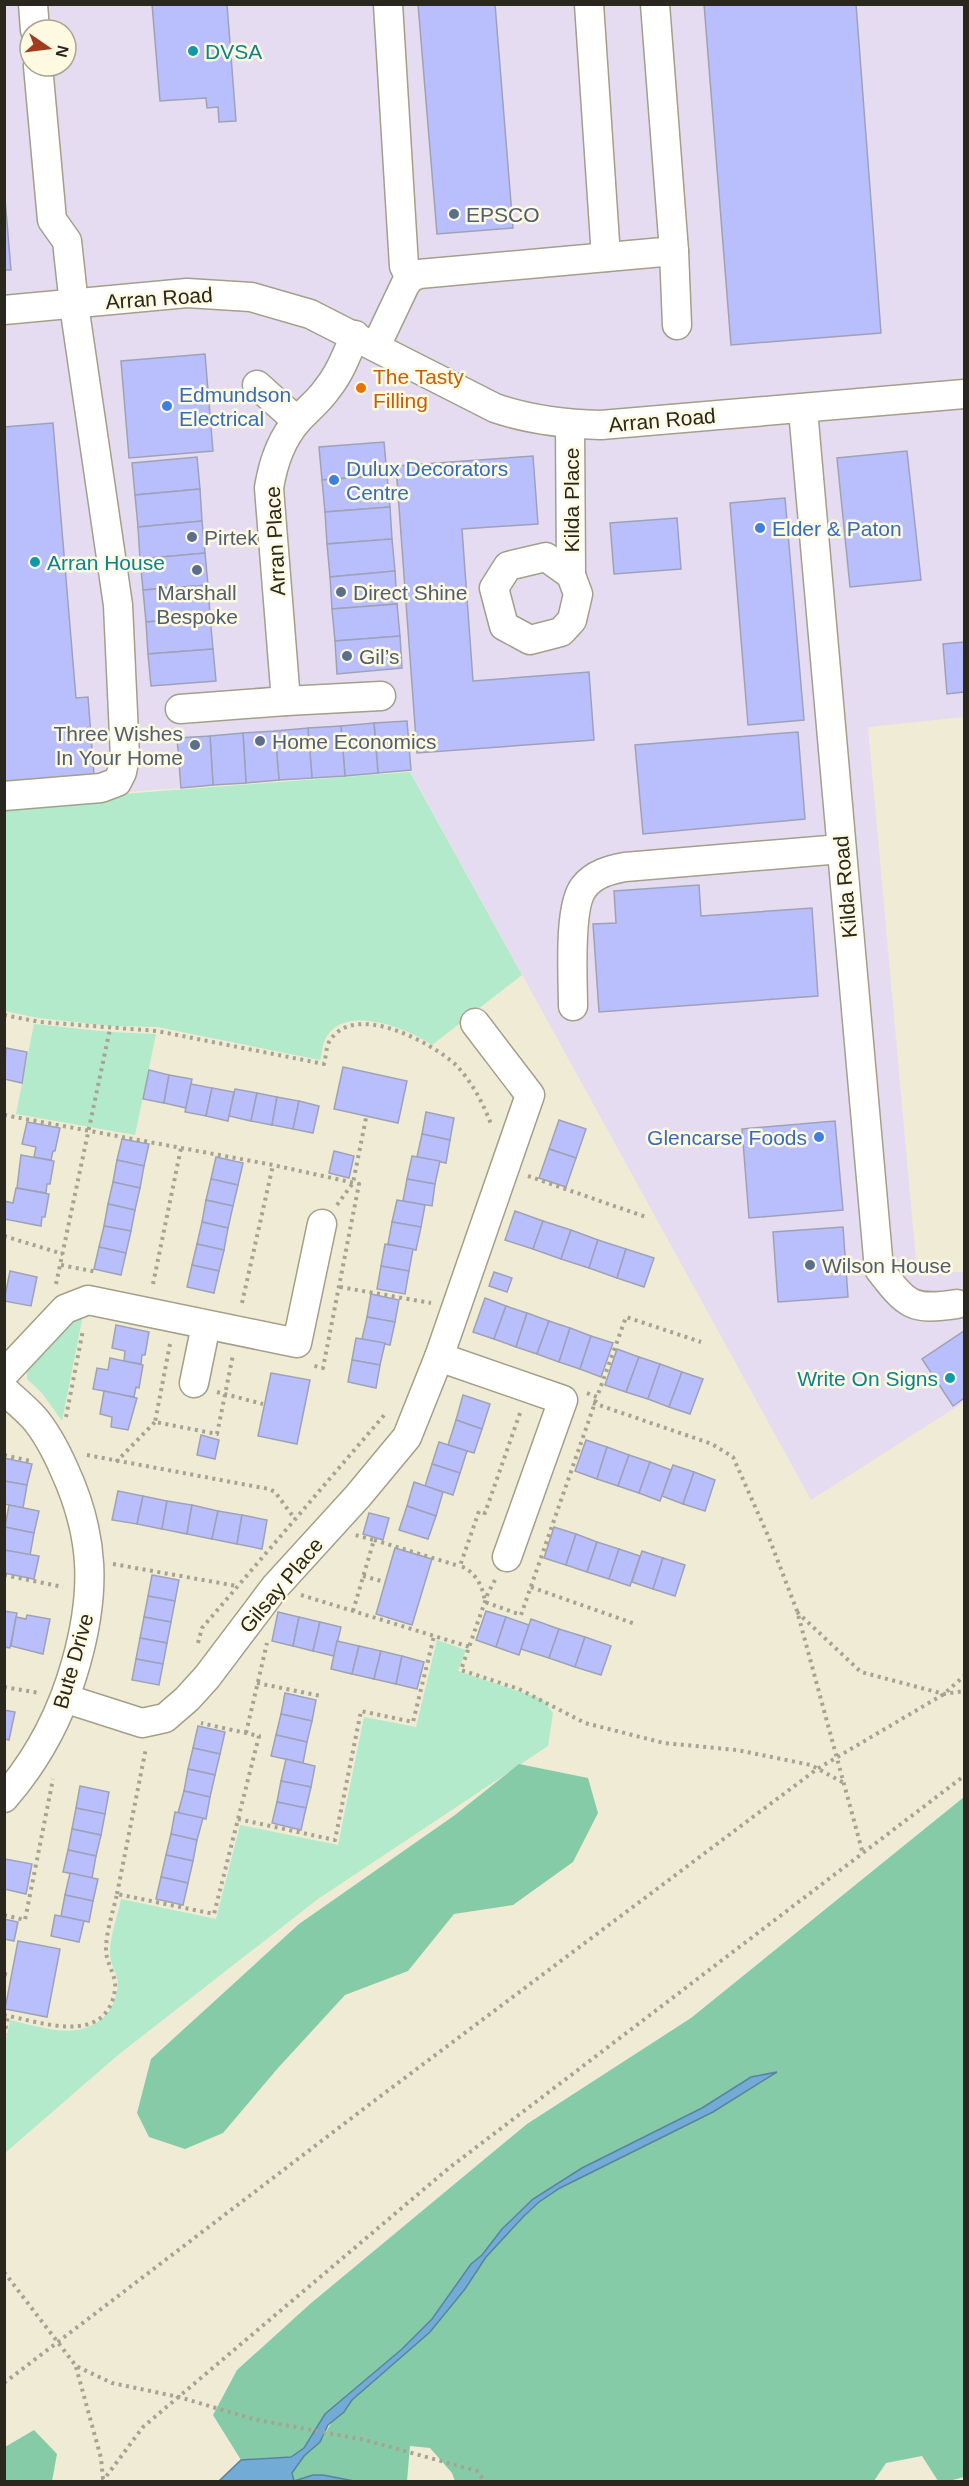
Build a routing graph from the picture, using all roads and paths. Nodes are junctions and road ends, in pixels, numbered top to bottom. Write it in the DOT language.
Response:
graph roads {
  1 [pos="388,4"];
  2 [pos="589,4"];
  3 [pos="655,4"];
  4 [pos="39,78"];
  5 [pos="674,251"];
  6 [pos="606,257"];
  7 [pos="410,279"];
  8 [pos="74,304"];
  9 [pos="4,310"];
  10 [pos="677,325"];
  11 [pos="365,341"];
  12 [pos="257,385"];
  13 [pos="964,394"];
  14 [pos="803,410"];
  15 [pos="297,421"];
  16 [pos="570,424"];
  17 [pos="572,575"];
  18 [pos="381,696"];
  19 [pos="286,701"];
  20 [pos="180,709"];
  21 [pos="4,796"];
  22 [pos="841,849"];
  23 [pos="573,1006"];
  24 [pos="4,1015"];
  25 [pos="476,1023"];
  26 [pos="110,1029"];
  27 [pos="4,1115"];
  28 [pos="366,1118"];
  29 [pos="493,1129"];
  30 [pos="90,1130"];
  31 [pos="181,1148"];
  32 [pos="273,1165"];
  33 [pos="518,1173"];
  34 [pos="356,1183"];
  35 [pos="646,1217"];
  36 [pos="322,1224"];
  37 [pos="4,1236"];
  38 [pos="63,1254"];
  39 [pos="61,1264"];
  40 [pos="107,1274"];
  41 [pos="142,1282"];
  42 [pos="153,1284"];
  43 [pos="56,1287"];
  44 [pos="165,1287"];
  45 [pos="340,1287"];
  46 [pos="232,1301"];
  47 [pos="957,1304"];
  48 [pos="455,1311"];
  49 [pos="207,1325"];
  50 [pos="701,1342"];
  51 [pos="439,1357"];
  52 [pos="4,1374"];
  53 [pos="194,1383"];
  54 [pos="4,1390"];
  55 [pos="569,1395"];
  56 [pos="597,1397"];
  57 [pos="263,1404"];
  58 [pos="595,1404"];
  59 [pos="523,1405"];
  60 [pos="388,1412"];
  61 [pos="155,1422"];
  62 [pos="78,1453"];
  63 [pos="4,1455"];
  64 [pos="116,1462"];
  65 [pos="40,1463"];
  66 [pos="296,1519"];
  67 [pos="345,1532"];
  68 [pos="374,1540"];
  69 [pos="507,1557"];
  70 [pos="106,1562"];
  71 [pos="460,1566"];
  72 [pos="4,1575"];
  73 [pos="363,1576"];
  74 [pos="385,1582"];
  75 [pos="237,1586"];
  76 [pos="275,1587"];
  77 [pos="531,1587"];
  78 [pos="70,1589"];
  79 [pos="485,1602"];
  80 [pos="353,1611"];
  81 [pos="796,1611"];
  82 [pos="635,1624"];
  83 [pos="434,1636"];
  84 [pos="268,1638"];
  85 [pos="470,1647"];
  86 [pos="196,1649"];
  87 [pos="964,1676"];
  88 [pos="257,1683"];
  89 [pos="964,1691"];
  90 [pos="944,1694"];
  91 [pos="321,1696"];
  92 [pos="66,1699"];
  93 [pos="195,1721"];
  94 [pos="246,1733"];
  95 [pos="148,1737"];
  96 [pos="836,1758"];
  97 [pos="817,1769"];
  98 [pos="53,1776"];
  99 [pos="964,1776"];
  100 [pos="845,1784"];
  101 [pos="4,1798"];
  102 [pos="238,1819"];
  103 [pos="863,1854"];
  104 [pos="117,1894"];
  105 [pos="4,1916"];
  106 [pos="6,2015"];
  107 [pos="4,2036"];
  108 [pos="4,2272"];
  109 [pos="56,2341"];
  110 [pos="76,2366"];
  111 [pos="4,2383"];
  112 [pos="178,2397"];
  113 [pos="103,2481"];
  114 [pos="485,2481"];
  1 -- 7 [label="street"];
  2 -- 6 [label="street"];
  3 -- 5 [label="street"];
  4 -- 8 [label="street"];
  5 -- 6 [label="street"];
  5 -- 10 [label="street"];
  6 -- 7 [label="street"];
  7 -- 11 [label="street"];
  8 -- 9 [label="street, Arran Road"];
  8 -- 11 [label="street, Arran Road"];
  8 -- 21 [label="street"];
  11 -- 15 [label="street, Arran Place"];
  11 -- 16 [label="street, Arran Road"];
  12 -- 15 [label="street"];
  13 -- 14 [label="street, Arran Road"];
  14 -- 16 [label="street, Arran Road"];
  14 -- 22 [label="street, Kilda Road"];
  15 -- 19 [label="street, Arran Place"];
  16 -- 17 [label="street, Kilda Place"];
  18 -- 19 [label="street"];
  19 -- 20 [label="street"];
  22 -- 23 [label="street"];
  22 -- 47 [label="street, Kilda Road"];
  24 -- 26 [label="path"];
  25 -- 48 [label="street, Gilsay Place"];
  26 -- 29 [label="path"];
  26 -- 30 [label="path"];
  27 -- 30 [label="path"];
  28 -- 34 [label="path"];
  30 -- 31 [label="path"];
  30 -- 38 [label="path"];
  31 -- 32 [label="path"];
  31 -- 42 [label="path"];
  32 -- 34 [label="path"];
  32 -- 46 [label="path"];
  33 -- 35 [label="path"];
  34 -- 36 [label="path"];
  36 -- 49 [label="street"];
  37 -- 38 [label="path"];
  38 -- 39 [label="path"];
  39 -- 40 [label="path"];
  39 -- 43 [label="path"];
  41 -- 42 [label="path"];
  42 -- 44 [label="path"];
  45 -- 48 [label="path"];
  48 -- 51 [label="street, Gilsay Place"];
  49 -- 52 [label="street"];
  49 -- 53 [label="street"];
  50 -- 56 [label="path"];
  51 -- 55 [label="street"];
  51 -- 76 [label="street, Gilsay Place"];
  53 -- 57 [label="path"];
  54 -- 92 [label="street, Bute Drive"];
  55 -- 56 [label="path"];
  55 -- 58 [label="path"];
  55 -- 69 [label="street"];
  56 -- 58 [label="path"];
  58 -- 77 [label="path"];
  58 -- 81 [label="path"];
  59 -- 71 [label="path"];
  60 -- 66 [label="path"];
  61 -- 64 [label="path"];
  62 -- 64 [label="path"];
  63 -- 65 [label="path"];
  64 -- 66 [label="path"];
  66 -- 75 [label="path"];
  67 -- 68 [label="path"];
  68 -- 71 [label="path"];
  68 -- 73 [label="path"];
  69 -- 79 [label="path"];
  70 -- 75 [label="path"];
  71 -- 79 [label="path"];
  72 -- 78 [label="path"];
  73 -- 74 [label="path"];
  73 -- 80 [label="path"];
  75 -- 86 [label="path"];
  76 -- 80 [label="path"];
  76 -- 92 [label="street, Gilsay Place"];
  77 -- 79 [label="path"];
  77 -- 82 [label="path"];
  79 -- 85 [label="path"];
  80 -- 83 [label="path"];
  81 -- 90 [label="path"];
  81 -- 96 [label="path"];
  83 -- 85 [label="path"];
  83 -- 102 [label="path"];
  84 -- 88 [label="path"];
  85 -- 97 [label="path"];
  87 -- 90 [label="path"];
  88 -- 91 [label="path"];
  88 -- 94 [label="path"];
  89 -- 90 [label="path"];
  90 -- 96 [label="path"];
  92 -- 101 [label="street, Bute Drive"];
  93 -- 94 [label="path"];
  94 -- 102 [label="path"];
  95 -- 104 [label="path"];
  96 -- 97 [label="path"];
  96 -- 100 [label="path"];
  97 -- 100 [label="path"];
  97 -- 109 [label="path"];
  98 -- 105 [label="path"];
  99 -- 103 [label="path"];
  100 -- 103 [label="path"];
  102 -- 104 [label="path"];
  103 -- 112 [label="path"];
  104 -- 106 [label="path"];
  106 -- 107 [label="path"];
  108 -- 109 [label="path"];
  109 -- 110 [label="path"];
  109 -- 111 [label="path"];
  110 -- 112 [label="path"];
  110 -- 113 [label="path"];
  112 -- 113 [label="path"];
  112 -- 114 [label="path"];
}
